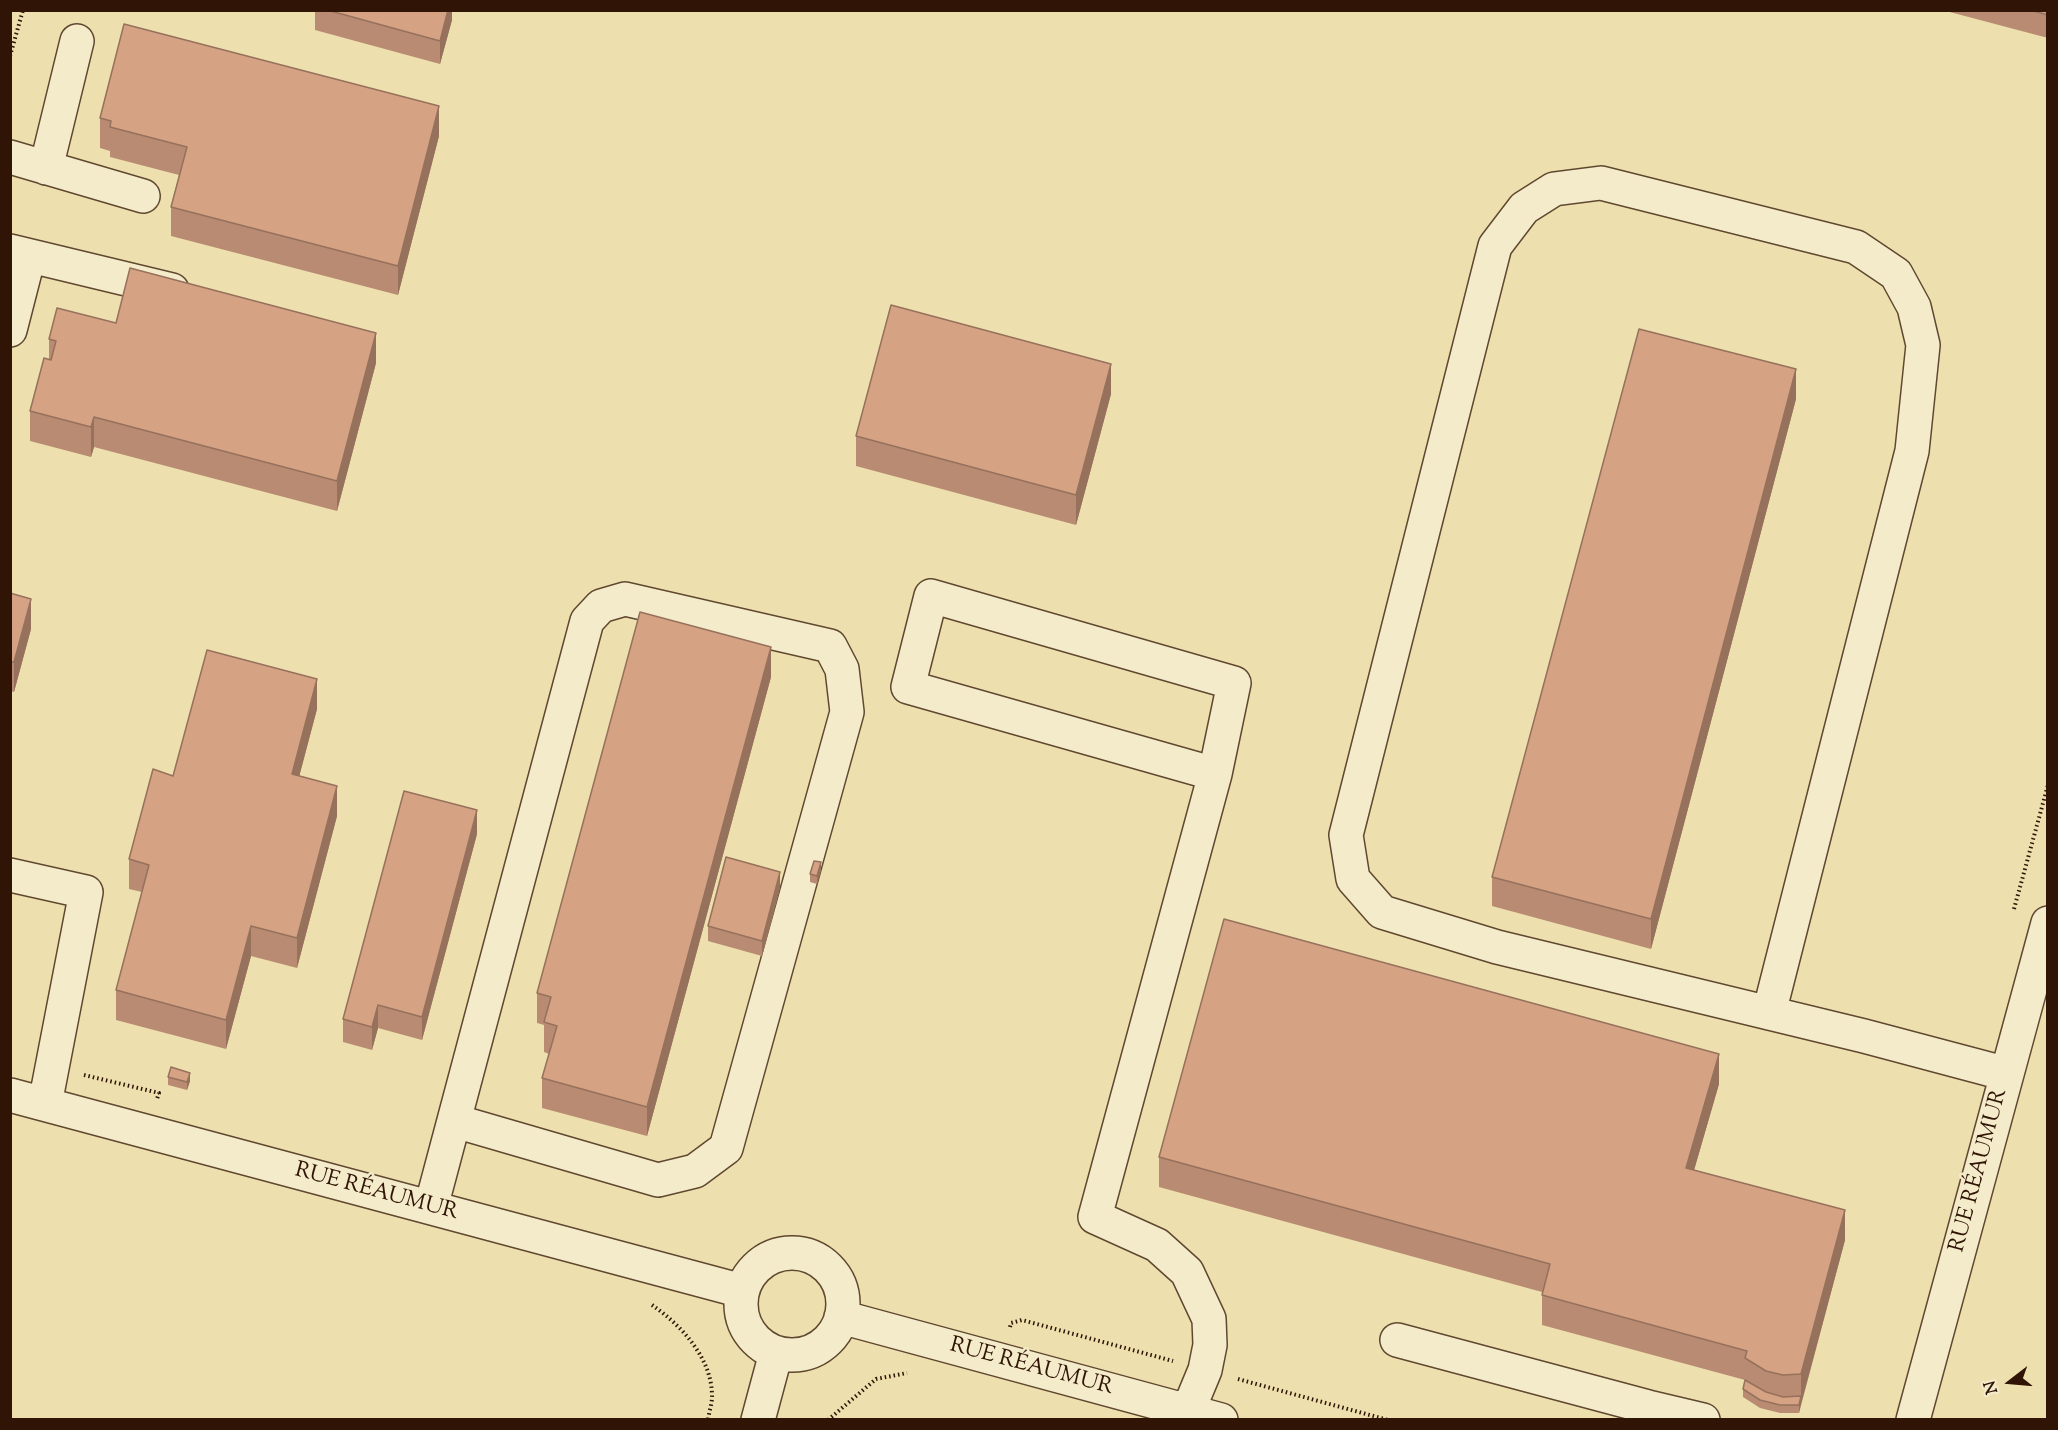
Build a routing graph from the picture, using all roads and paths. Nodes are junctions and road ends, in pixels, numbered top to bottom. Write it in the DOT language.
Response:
graph roads {
  1 [pos="23,10"];
  2 [pos="77,41"];
  3 [pos="10,56"];
  4 [pos="10,158"];
  5 [pos="46,168"];
  6 [pos="143,196"];
  7 [pos="20,254"];
  8 [pos="176,291"];
  9 [pos="10,330"];
  10 [pos="1215,774"];
  11 [pos="2040,811"];
  12 [pos="2048,814"];
  13 [pos="10,875"];
  14 [pos="2048,923"];
  15 [pos="1769,1013"];
  16 [pos="2007,1074"];
  17 [pos="10,1095"];
  18 [pos="45,1104"];
  19 [pos="455,1120"];
  20 [pos="431,1208"];
  21 [pos="742,1291"];
  22 [pos="841,1317"];
  23 [pos="1397,1340"];
  24 [pos="776,1353"];
  25 [pos="1188,1410"];
  26 [pos="1646,1413"];
  27 [pos="758,1419"];
  28 [pos="1221,1419"];
  29 [pos="1703,1419"];
  30 [pos="1913,1419"];
  1 -- 3 [label="path"];
  2 -- 5 [label="street"];
  4 -- 5 [label="street"];
  5 -- 6 [label="street"];
  7 -- 8 [label="street"];
  7 -- 9 [label="street"];
  10 -- 10 [label="street"];
  10 -- 25 [label="street"];
  11 -- 12 [label="path"];
  13 -- 18 [label="street"];
  14 -- 16 [label="street, RUE RÉAUMUR"];
  15 -- 15 [label="street"];
  15 -- 16 [label="street"];
  16 -- 30 [label="street, RUE RÉAUMUR"];
  17 -- 18 [label="street, RUE RÉAUMUR"];
  18 -- 20 [label="street, RUE RÉAUMUR"];
  19 -- 19 [label="street"];
  19 -- 20 [label="street"];
  20 -- 21 [label="street, RUE RÉAUMUR"];
  21 -- 22 [label="street"];
  21 -- 24 [label="street"];
  22 -- 24 [label="street"];
  22 -- 25 [label="street, RUE RÉAUMUR"];
  23 -- 26 [label="street"];
  24 -- 27 [label="street"];
  25 -- 28 [label="street, RUE RÉAUMUR"];
  26 -- 29 [label="street"];
}
